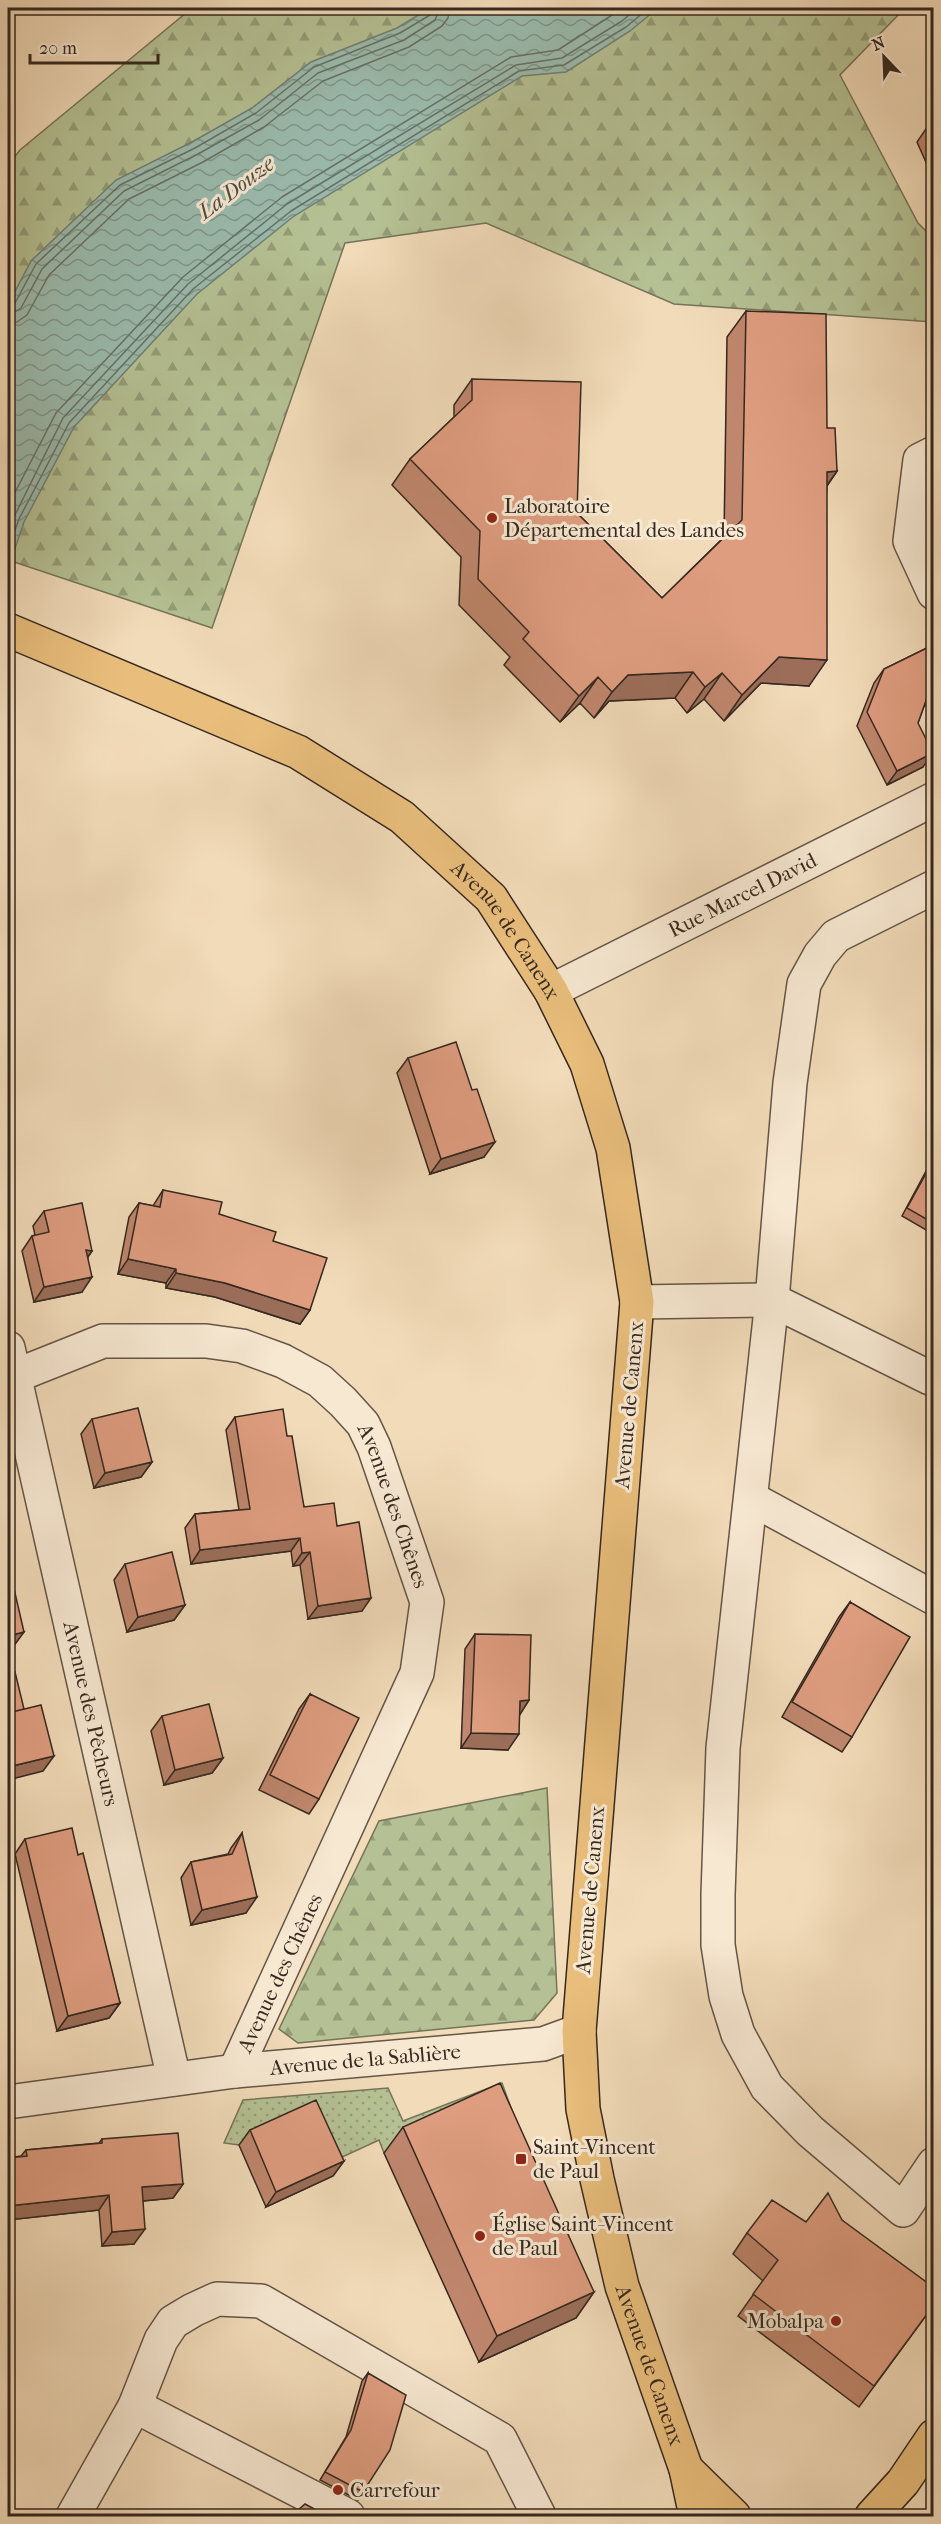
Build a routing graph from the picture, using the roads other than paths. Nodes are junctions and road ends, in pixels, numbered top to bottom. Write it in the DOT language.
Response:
graph roads {
  1 [pos="933,453"];
  2 [pos="933,593"];
  3 [pos="15,633"];
  4 [pos="933,799"];
  5 [pos="933,887"];
  6 [pos="551,991"];
  7 [pos="772,1300"];
  8 [pos="637,1302"];
  9 [pos="11,1362"];
  10 [pos="933,1374"];
  11 [pos="752,1499"];
  12 [pos="933,1598"];
  13 [pos="579,2031"];
  14 [pos="236,2071"];
  15 [pos="174,2079"];
  16 [pos="8,2102"];
  17 [pos="933,2164"];
  18 [pos="135,2406"];
  19 [pos="933,2436"];
  20 [pos="686,2469"];
  21 [pos="74,2517"];
  22 [pos="348,2517"];
  23 [pos="539,2517"];
  24 [pos="696,2517"];
  25 [pos="734,2517"];
  26 [pos="872,2517"];
  1 -- 2 [label="street"];
  3 -- 6 [label="main road, Avenue de Canenx"];
  4 -- 6 [label="street, Rue Marcel David"];
  5 -- 7 [label="street"];
  6 -- 8 [label="main road, Avenue de Canenx"];
  7 -- 8 [label="street"];
  7 -- 10 [label="street"];
  7 -- 11 [label="street"];
  8 -- 13 [label="main road, Avenue de Canenx"];
  9 -- 14 [label="street, Avenue des Chênes"];
  9 -- 15 [label="street, Avenue des Pêcheurs"];
  11 -- 12 [label="street"];
  11 -- 17 [label="street"];
  13 -- 14 [label="street, Avenue de la Sablière"];
  13 -- 20 [label="main road, Avenue de Canenx"];
  14 -- 15 [label="street, Avenue de la Sablière"];
  15 -- 16 [label="street, Avenue de la Sablière"];
  18 -- 21 [label="street"];
  18 -- 22 [label="street"];
  18 -- 23 [label="street"];
  19 -- 26 [label="main road"];
  20 -- 24 [label="main road, Avenue de Canenx"];
  20 -- 25 [label="main road, Avenue de Canenx"];
}
